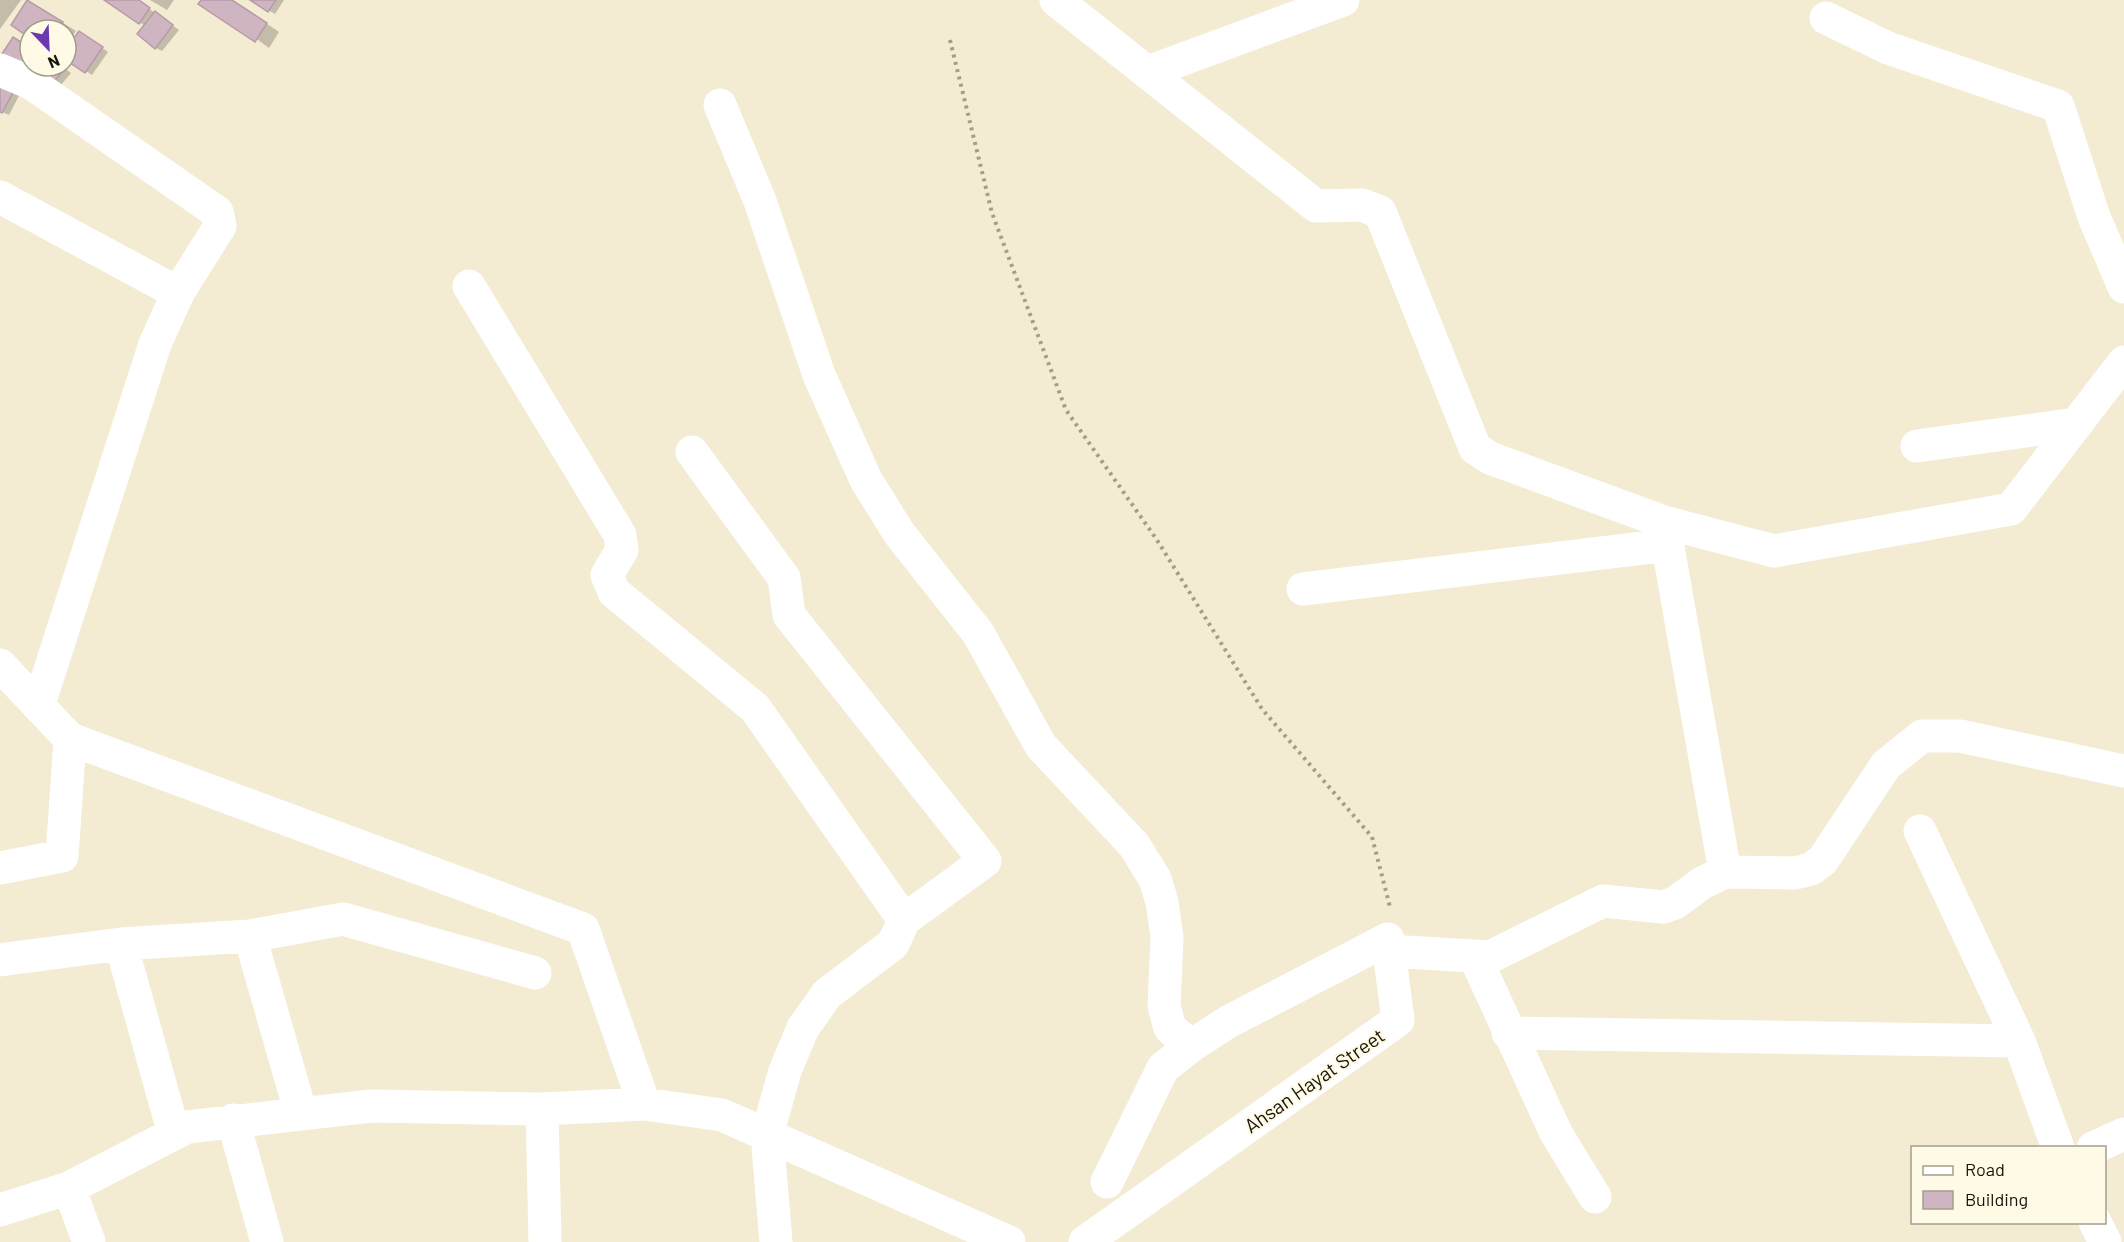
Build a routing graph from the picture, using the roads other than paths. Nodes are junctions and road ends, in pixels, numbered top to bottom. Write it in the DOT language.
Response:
graph roads {
  1 [pos="1056,0"];
  2 [pos="1343,0"];
  3 [pos="1826,18"];
  4 [pos="0,70"];
  5 [pos="1148,72"];
  6 [pos="720,105"];
  7 [pos="0,197"];
  8 [pos="470,286"];
  9 [pos="2124,287"];
  10 [pos="178,293"];
  11 [pos="2124,362"];
  12 [pos="2076,424"];
  13 [pos="1917,446"];
  14 [pos="692,452"];
  15 [pos="1666,534"];
  16 [pos="1303,589"];
  17 [pos="0,665"];
  18 [pos="39,704"];
  19 [pos="70,739"];
  20 [pos="2124,771"];
  21 [pos="1920,831"];
  22 [pos="0,868"];
  23 [pos="1725,872"];
  24 [pos="904,920"];
  25 [pos="250,936"];
  26 [pos="1388,939"];
  27 [pos="121,944"];
  28 [pos="1475,957"];
  29 [pos="0,960"];
  30 [pos="535,973"];
  31 [pos="1508,1033"];
  32 [pos="2019,1041"];
  33 [pos="1191,1046"];
  34 [pos="644,1104"];
  35 [pos="542,1109"];
  36 [pos="301,1114"];
  37 [pos="233,1120"];
  38 [pos="174,1134"];
  39 [pos="766,1134"];
  40 [pos="2124,1134"];
  41 [pos="2057,1146"];
  42 [pos="2097,1146"];
  43 [pos="1107,1182"];
  44 [pos="69,1188"];
  45 [pos="1595,1197"];
  46 [pos="0,1210"];
  47 [pos="2096,1224"];
  48 [pos="89,1242"];
  49 [pos="267,1242"];
  50 [pos="545,1242"];
  51 [pos="776,1242"];
  52 [pos="1009,1242"];
  53 [pos="1085,1242"];
  54 [pos="2105,1242"];
  1 -- 5 [label="street"];
  2 -- 5 [label="street"];
  3 -- 9 [label="street"];
  4 -- 10 [label="street"];
  5 -- 15 [label="street"];
  6 -- 33 [label="street"];
  7 -- 10 [label="street"];
  8 -- 24 [label="street"];
  10 -- 18 [label="street"];
  11 -- 12 [label="street"];
  12 -- 13 [label="street"];
  12 -- 15 [label="street"];
  14 -- 24 [label="street"];
  15 -- 16 [label="street"];
  15 -- 23 [label="street"];
  17 -- 18 [label="street"];
  18 -- 19 [label="street"];
  19 -- 22 [label="street"];
  19 -- 34 [label="street"];
  20 -- 23 [label="street, Ahsan Hayat Street"];
  21 -- 32 [label="street"];
  23 -- 28 [label="street, Ahsan Hayat Street"];
  24 -- 39 [label="street"];
  25 -- 27 [label="street"];
  25 -- 30 [label="street"];
  25 -- 36 [label="street"];
  26 -- 33 [label="street"];
  27 -- 29 [label="street"];
  27 -- 38 [label="street"];
  28 -- 31 [label="street"];
  28 -- 53 [label="street, Ahsan Hayat Street"];
  31 -- 32 [label="street"];
  31 -- 45 [label="street"];
  32 -- 41 [label="street"];
  33 -- 43 [label="street"];
  34 -- 35 [label="street"];
  34 -- 39 [label="street"];
  35 -- 36 [label="street"];
  35 -- 50 [label="street"];
  36 -- 37 [label="street"];
  37 -- 38 [label="street"];
  37 -- 49 [label="street"];
  38 -- 44 [label="street"];
  39 -- 51 [label="street"];
  39 -- 52 [label="street"];
  40 -- 42 [label="street"];
  44 -- 46 [label="street"];
  44 -- 48 [label="street"];
  47 -- 54 [label="street"];
}
